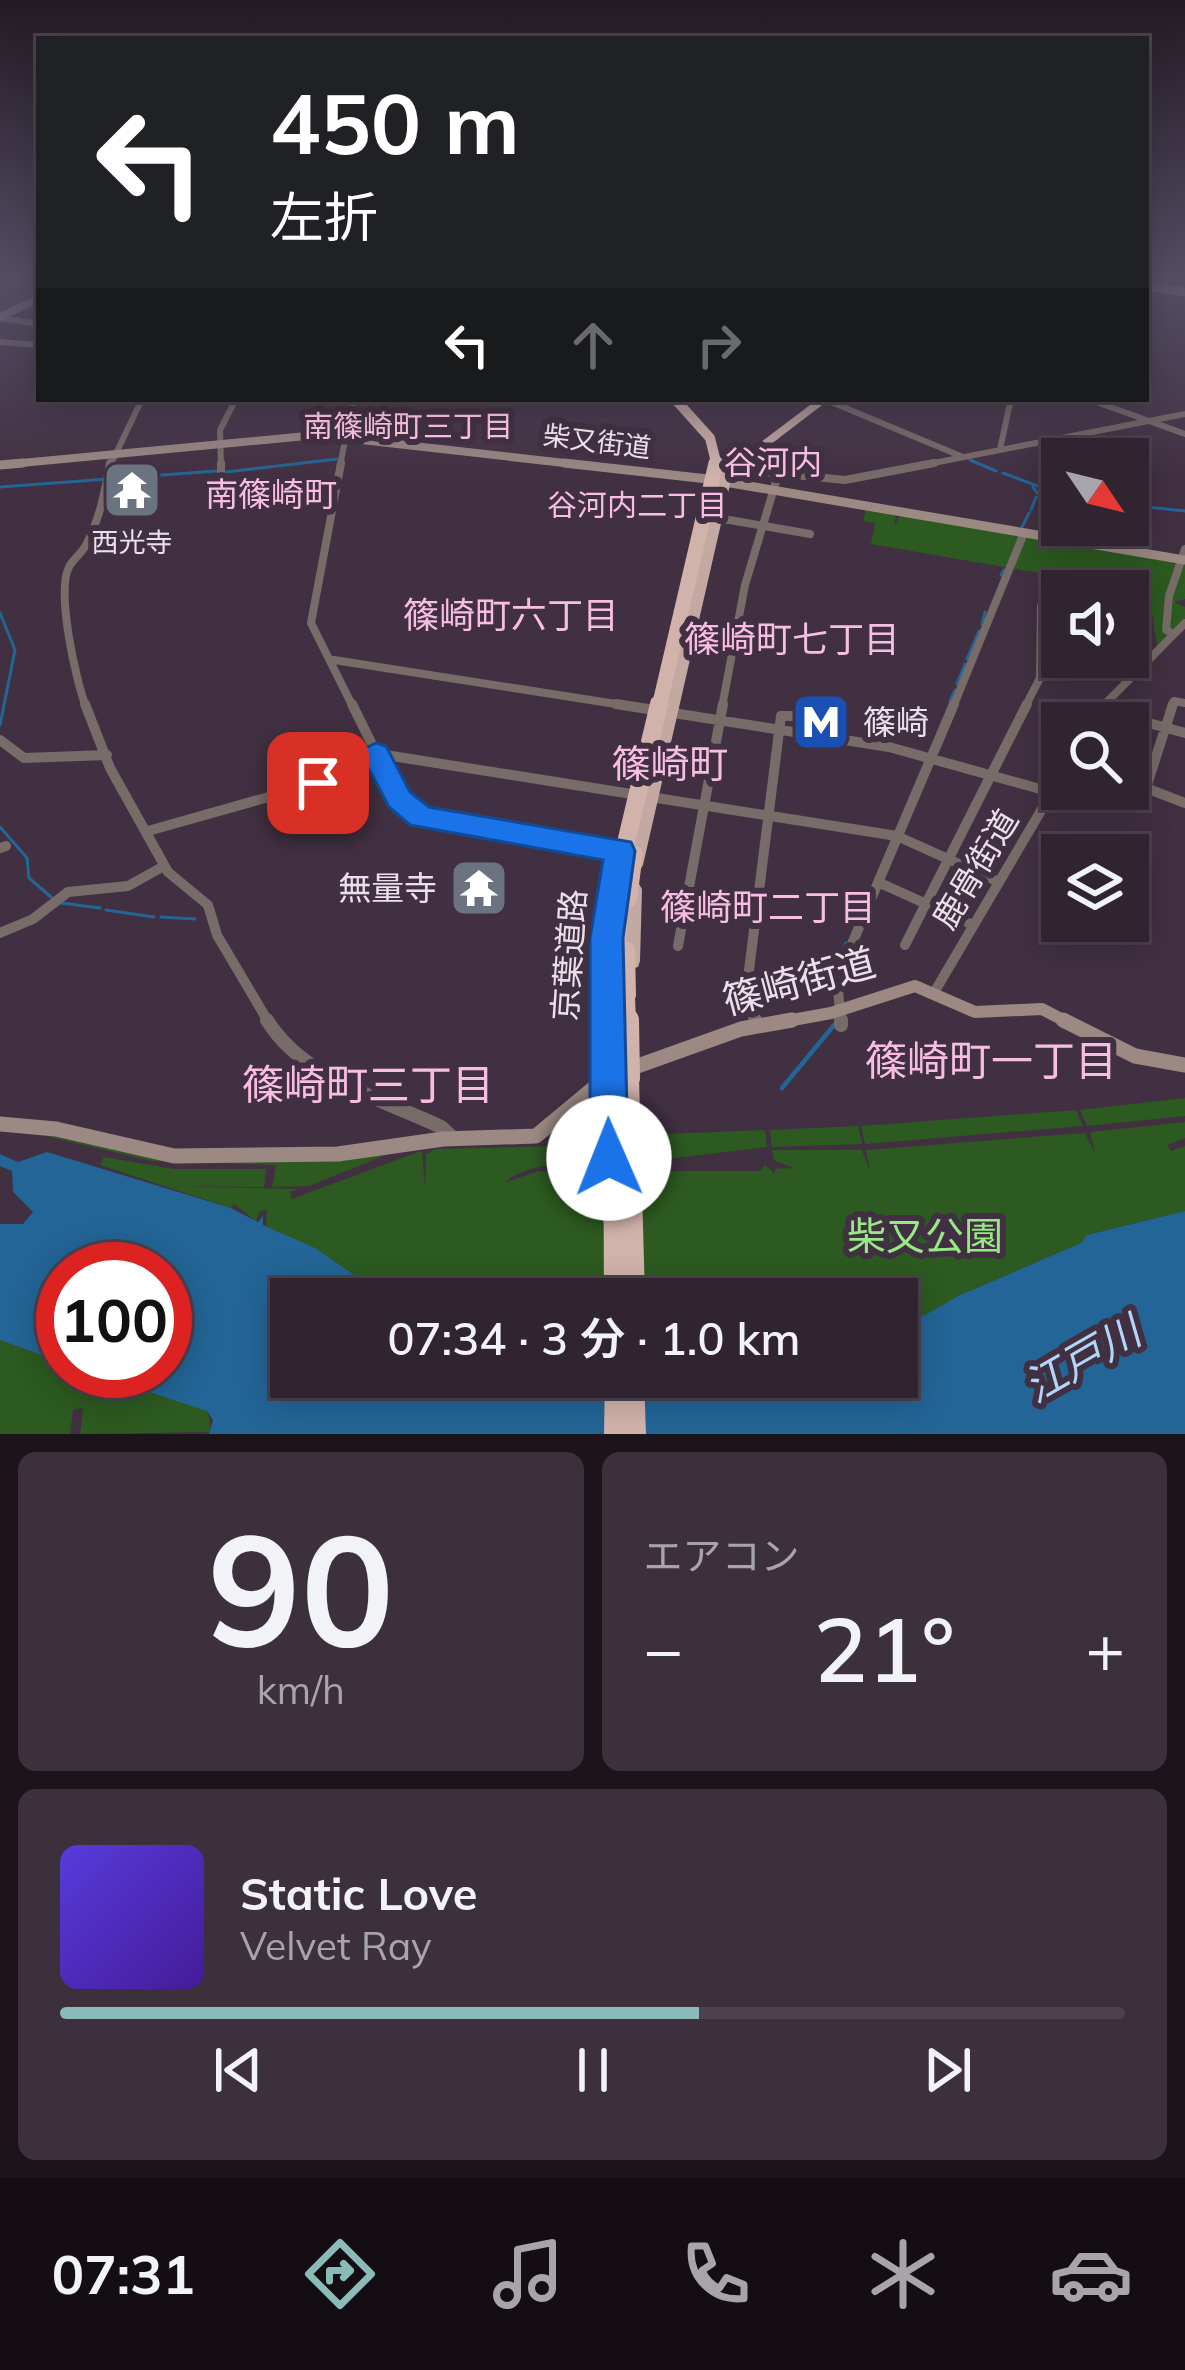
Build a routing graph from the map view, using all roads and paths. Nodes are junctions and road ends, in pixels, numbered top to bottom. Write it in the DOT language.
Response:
graph roads {
  1 [pos="140,402"];
  2 [pos="234,402"];
  3 [pos="352,402"];
  4 [pos="679,402"];
  5 [pos="822,402"];
  6 [pos="833,402"];
  7 [pos="1010,402"];
  8 [pos="1096,402"];
  9 [pos="1185,414"];
  10 [pos="1145,421"];
  11 [pos="1185,434"];
  12 [pos="346,436"];
  13 [pos="219,443"];
  14 [pos="1000,449"];
  15 [pos="112,454"];
  16 [pos="963,457"];
  17 [pos="0,466"];
  18 [pos="222,472"];
  19 [pos="728,475"];
  20 [pos="778,475"];
  21 [pos="773,490"];
  22 [pos="712,518"];
  23 [pos="761,526"];
  24 [pos="1024,533"];
  25 [pos="810,534"];
  26 [pos="1184,556"];
  27 [pos="1185,623"];
  28 [pos="1174,634"];
  29 [pos="334,659"];
  30 [pos="1041,675"];
  31 [pos="1109,702"];
  32 [pos="1185,703"];
  33 [pos="660,713"];
  34 [pos="720,722"];
  35 [pos="1149,724"];
  36 [pos="1165,728"];
  37 [pos="779,730"];
  38 [pos="1185,733"];
  39 [pos="811,734"];
  40 [pos="0,740"];
  41 [pos="376,754"];
  42 [pos="107,755"];
  43 [pos="929,755"];
  44 [pos="991,773"];
  45 [pos="1149,779"];
  46 [pos="1041,789"];
  47 [pos="1149,789"];
  48 [pos="640,796"];
  49 [pos="1185,803"];
  50 [pos="705,806"];
  51 [pos="1041,810"];
  52 [pos="767,815"];
  53 [pos="148,831"];
  54 [pos="897,836"];
  55 [pos="624,855"];
  56 [pos="948,859"];
  57 [pos="164,866"];
  58 [pos="999,882"];
  59 [pos="880,883"];
  60 [pos="926,904"];
  61 [pos="974,925"];
  62 [pos="0,933"];
  63 [pos="905,945"];
  64 [pos="678,946"];
  65 [pos="935,991"];
  66 [pos="842,1017"];
  67 [pos="756,1026"];
  68 [pos="1185,1065"];
  69 [pos="618,1078"];
  70 [pos="0,1124"];
  71 [pos="453,1138"];
  72 [pos="619,1158"];
  73 [pos="616,1278"];
  74 [pos="628,1278"];
  75 [pos="618,1398"];
  76 [pos="631,1398"];
  77 [pos="618,1434"];
  78 [pos="632,1434"];
  1 -- 15 [label="street"];
  2 -- 13 [label="street"];
  3 -- 12 [label="street"];
  4 -- 69 [label="highway, 京葉道路, bridge"];
  5 -- 19 [label="highway"];
  6 -- 16 [label="street"];
  7 -- 14 [label="street"];
  8 -- 10 [label="street"];
  9 -- 10 [label="street"];
  10 -- 11 [label="street"];
  10 -- 14 [label="street"];
  12 -- 13 [label="main road, 柴又街道"];
  12 -- 19 [label="main road, 柴又街道"];
  12 -- 29 [label="street"];
  13 -- 15 [label="main road, 柴又街道"];
  13 -- 18 [label="street"];
  14 -- 16 [label="street"];
  15 -- 17 [label="main road, 柴又街道"];
  15 -- 42 [label="street"];
  16 -- 20 [label="street"];
  19 -- 20 [label="street"];
  19 -- 21 [label="main road, 柴又街道"];
  19 -- 22 [label="highway, 京葉道路"];
  19 -- 33 [label="highway, 京葉道路"];
  20 -- 21 [label="street"];
  21 -- 23 [label="street"];
  21 -- 24 [label="main road, 柴又街道"];
  22 -- 23 [label="street"];
  22 -- 33 [label="highway, 京葉道路"];
  23 -- 25 [label="street"];
  23 -- 34 [label="street"];
  24 -- 26 [label="main road, 柴又街道"];
  24 -- 43 [label="street"];
  26 -- 28 [label="street"];
  27 -- 28 [label="street"];
  28 -- 31 [label="street"];
  29 -- 33 [label="street"];
  29 -- 41 [label="street"];
  30 -- 44 [label="street"];
  32 -- 36 [label="street"];
  33 -- 34 [label="street"];
  33 -- 48 [label="highway, 京葉道路"];
  34 -- 37 [label="street"];
  34 -- 50 [label="street"];
  35 -- 36 [label="street"];
  36 -- 38 [label="street"];
  36 -- 45 [label="street"];
  37 -- 39 [label="street"];
  37 -- 39 [label="street"];
  37 -- 52 [label="street"];
  39 -- 43 [label="street"];
  40 -- 42 [label="street"];
  41 -- 48 [label="street"];
  41 -- 53 [label="street"];
  41 -- 55 [label="street"];
  42 -- 53 [label="street"];
  43 -- 44 [label="street"];
  43 -- 54 [label="street"];
  44 -- 46 [label="street"];
  44 -- 56 [label="street"];
  47 -- 49 [label="street"];
  48 -- 50 [label="street"];
  48 -- 55 [label="highway, 京葉道路"];
  50 -- 52 [label="street"];
  50 -- 64 [label="street"];
  51 -- 58 [label="street, 鹿骨街道"];
  52 -- 54 [label="street"];
  52 -- 67 [label="street"];
  53 -- 57 [label="street"];
  54 -- 56 [label="street"];
  54 -- 59 [label="street"];
  55 -- 69 [label="highway, 京葉道路"];
  55 -- 69 [label="highway, bridge"];
  55 -- 69 [label="highway, 京葉道路"];
  56 -- 58 [label="street"];
  56 -- 60 [label="street"];
  57 -- 62 [label="street"];
  57 -- 71 [label="street"];
  58 -- 61 [label="street, 鹿骨街道"];
  59 -- 60 [label="street"];
  59 -- 66 [label="street"];
  60 -- 61 [label="street"];
  60 -- 63 [label="street"];
  61 -- 65 [label="street, 鹿骨街道"];
  65 -- 66 [label="main road, 篠崎街道"];
  65 -- 68 [label="main road, 篠崎街道"];
  66 -- 67 [label="main road, 篠崎街道"];
  67 -- 69 [label="main road, 篠崎街道"];
  69 -- 71 [label="main road, 篠崎街道"];
  69 -- 72 [label="highway"];
  70 -- 71 [label="main road, 篠崎街道"];
  72 -- 73 [label="highway"];
  72 -- 74 [label="highway"];
  75 -- 77 [label="highway"];
  76 -- 78 [label="highway"];
}
